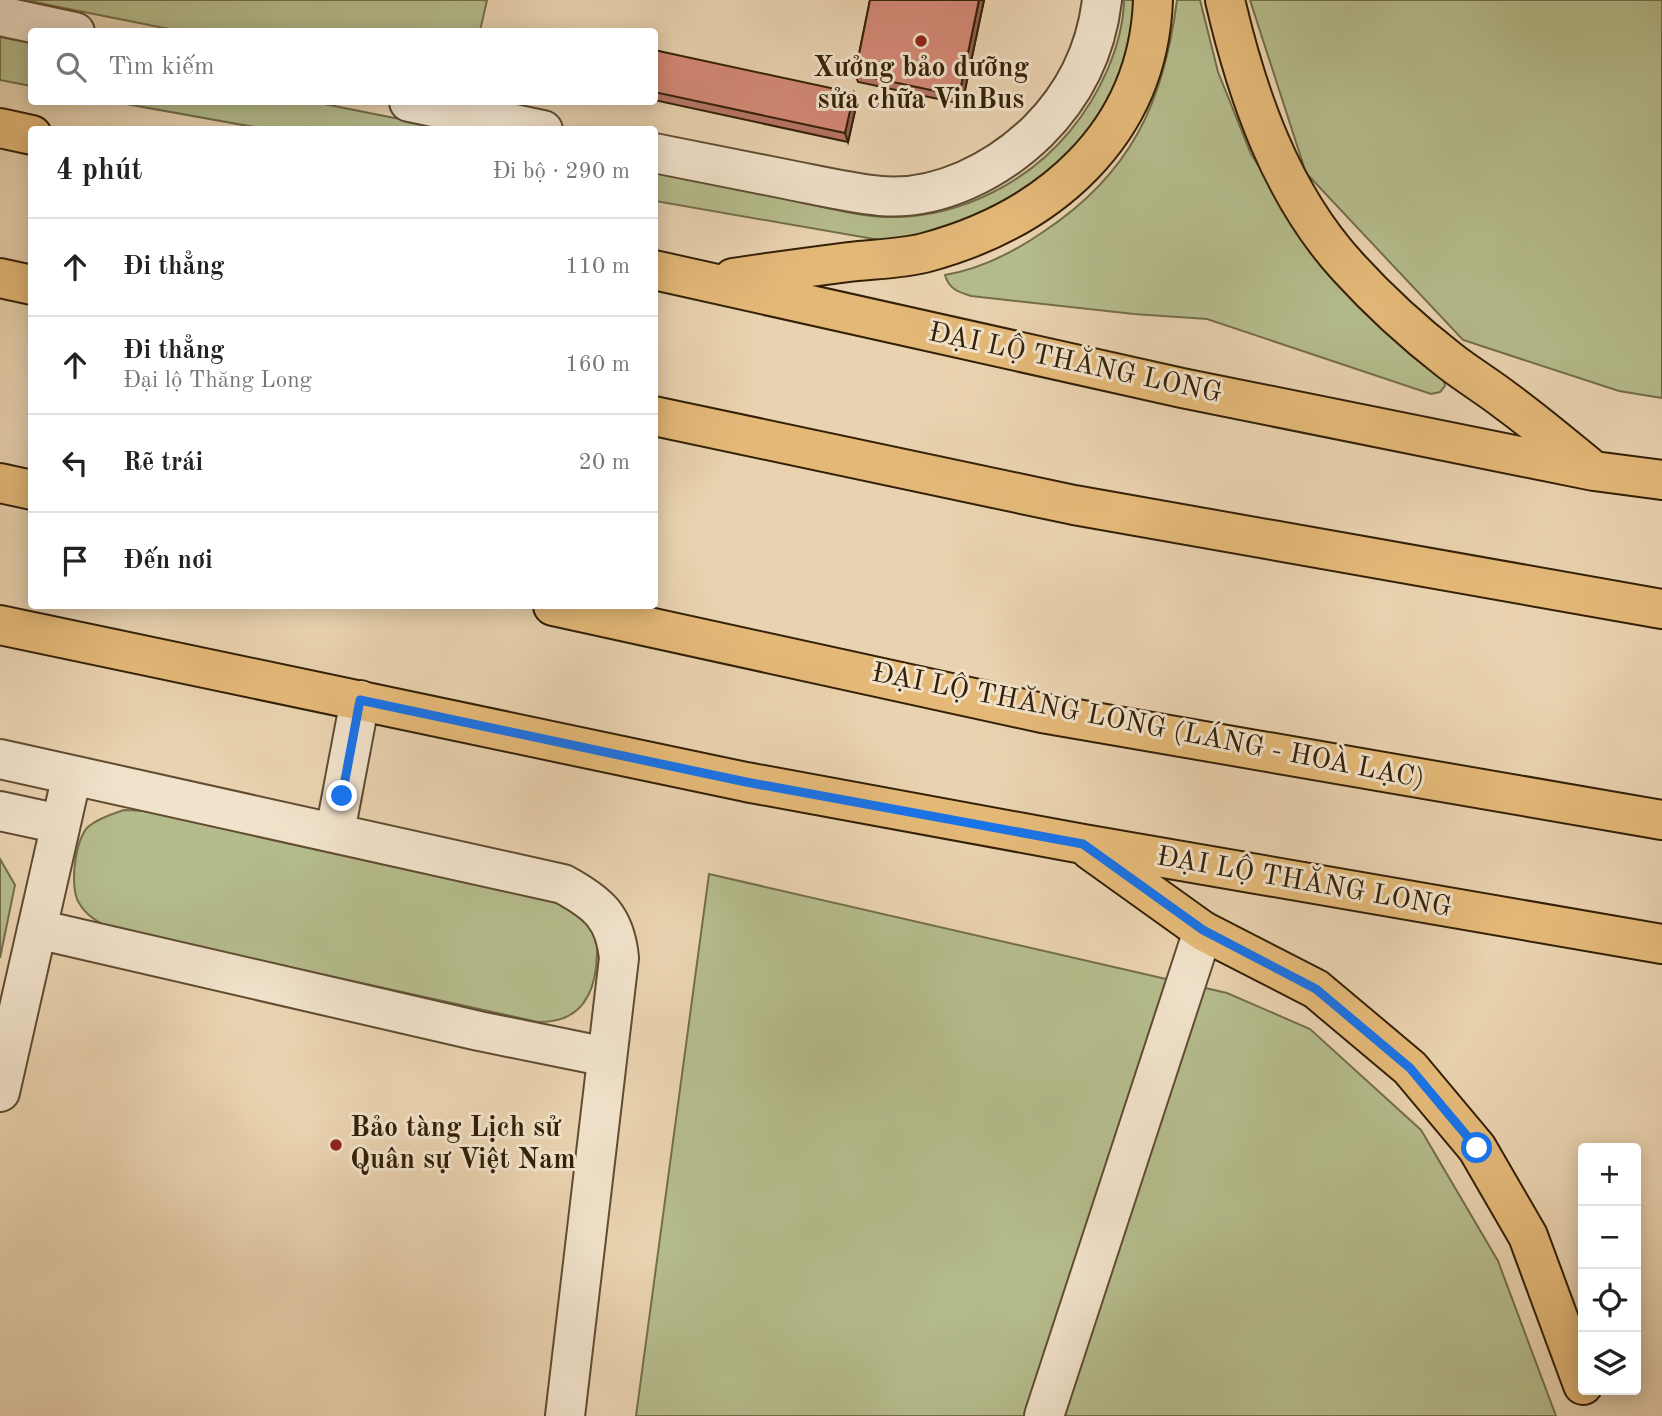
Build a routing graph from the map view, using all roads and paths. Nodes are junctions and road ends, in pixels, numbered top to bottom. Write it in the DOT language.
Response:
graph roads {
  1 [pos="1102,0"];
  2 [pos="1153,0"];
  3 [pos="1225,0"];
  4 [pos="0,16"];
  5 [pos="56,28"];
  6 [pos="423,105"];
  7 [pos="524,126"];
  8 [pos="0,128"];
  9 [pos="28,134"];
  10 [pos="658,154"];
  11 [pos="658,271"];
  12 [pos="0,278"];
  13 [pos="706,281"];
  14 [pos="28,284"];
  15 [pos="658,417"];
  16 [pos="1594,471"];
  17 [pos="1662,481"];
  18 [pos="0,484"];
  19 [pos="28,489"];
  20 [pos="568,609"];
  21 [pos="1662,609"];
  22 [pos="0,625"];
  23 [pos="360,700"];
  24 [pos="0,759"];
  25 [pos="72,775"];
  26 [pos="0,811"];
  27 [pos="1662,820"];
  28 [pos="60,824"];
  29 [pos="335,832"];
  30 [pos="1083,844"];
  31 [pos="37,929"];
  32 [pos="1203,930"];
  33 [pos="1662,944"];
  34 [pos="607,1057"];
  35 [pos="0,1092"];
  36 [pos="1578,1371"];
  37 [pos="1587,1395"];
  38 [pos="565,1416"];
  39 [pos="1044,1416"];
  40 [pos="1595,1416"];
  1 -- 10 [label="street"];
  2 -- 13 [label="main road"];
  3 -- 16 [label="main road"];
  4 -- 5 [label="street"];
  6 -- 7 [label="street"];
  8 -- 9 [label="main road"];
  11 -- 13 [label="main road, ĐẠI LỘ THĂNG LONG"];
  12 -- 14 [label="main road"];
  13 -- 16 [label="main road, ĐẠI LỘ THĂNG LONG"];
  15 -- 21 [label="main road"];
  16 -- 17 [label="main road, ĐẠI LỘ THĂNG LONG"];
  18 -- 19 [label="main road"];
  20 -- 27 [label="main road, ĐẠI LỘ THĂNG LONG (LÁNG - HOÀ LẠC)"];
  22 -- 23 [label="main road, ĐẠI LỘ THĂNG LONG"];
  23 -- 29 [label="street"];
  23 -- 30 [label="main road, ĐẠI LỘ THĂNG LONG"];
  24 -- 25 [label="street"];
  25 -- 28 [label="street"];
  25 -- 29 [label="street"];
  26 -- 28 [label="street"];
  28 -- 31 [label="street"];
  29 -- 34 [label="street"];
  30 -- 32 [label="main road"];
  30 -- 33 [label="main road, ĐẠI LỘ THĂNG LONG"];
  31 -- 34 [label="street"];
  31 -- 35 [label="street"];
  32 -- 36 [label="main road"];
  32 -- 39 [label="street"];
  34 -- 38 [label="street"];
  37 -- 40 [label="main road"];
}
